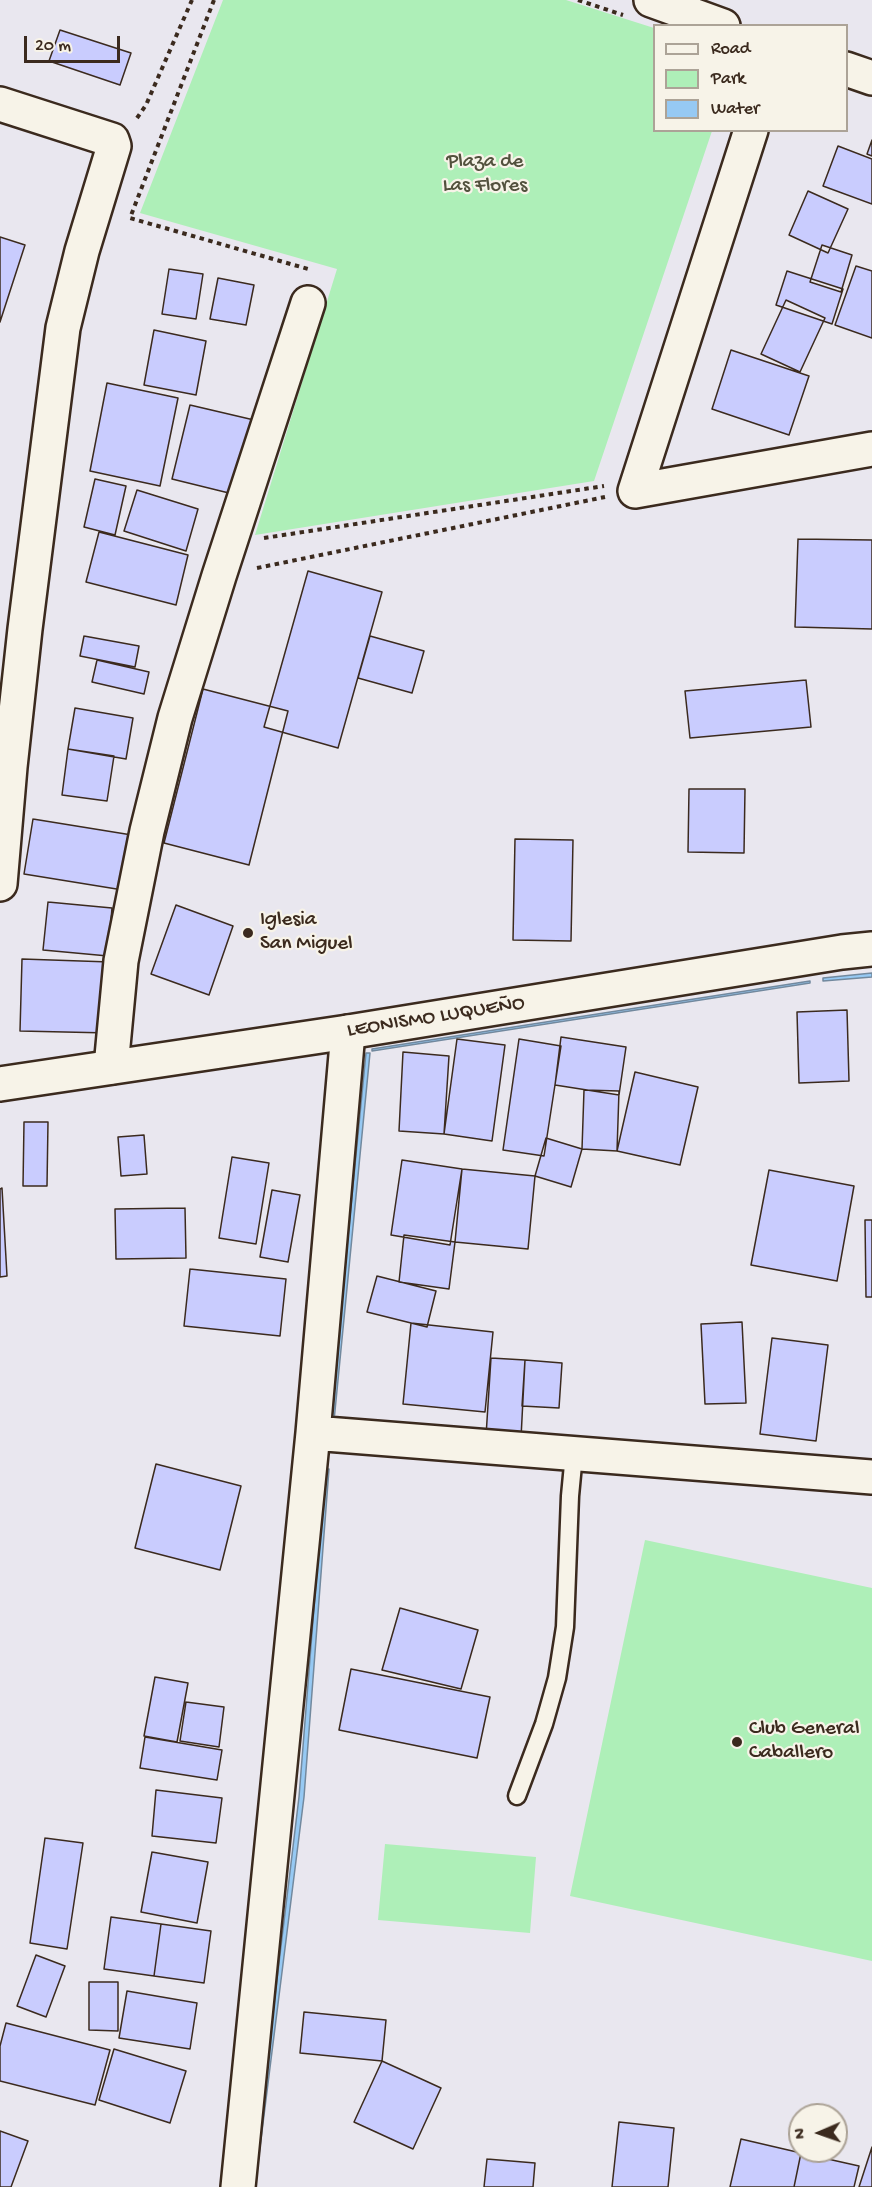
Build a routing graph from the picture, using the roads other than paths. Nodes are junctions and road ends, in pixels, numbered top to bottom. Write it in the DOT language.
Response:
graph roads {
  1 [pos="642,9"];
  2 [pos="713,24"];
  3 [pos="848,70"];
  4 [pos="872,78"];
  5 [pos="0,104"];
  6 [pos="750,132"];
  7 [pos="308,303"];
  8 [pos="872,449"];
  9 [pos="0,884"];
  10 [pos="872,949"];
  11 [pos="348,1032"];
  12 [pos="111,1067"];
  13 [pos="0,1084"];
  14 [pos="313,1433"];
  15 [pos="574,1454"];
  16 [pos="872,1477"];
  17 [pos="517,1796"];
  18 [pos="238,2187"];
  1 -- 2 [label="street"];
  3 -- 4 [label="street"];
  5 -- 9 [label="street"];
  6 -- 8 [label="street"];
  7 -- 12 [label="street"];
  10 -- 11 [label="street, LEONISMO LUQUEÑO"];
  11 -- 12 [label="street, LEONISMO LUQUEÑO"];
  11 -- 14 [label="street"];
  12 -- 13 [label="street, LEONISMO LUQUEÑO"];
  14 -- 15 [label="street"];
  14 -- 18 [label="street"];
  15 -- 16 [label="street"];
  15 -- 17 [label="lane"];
}
